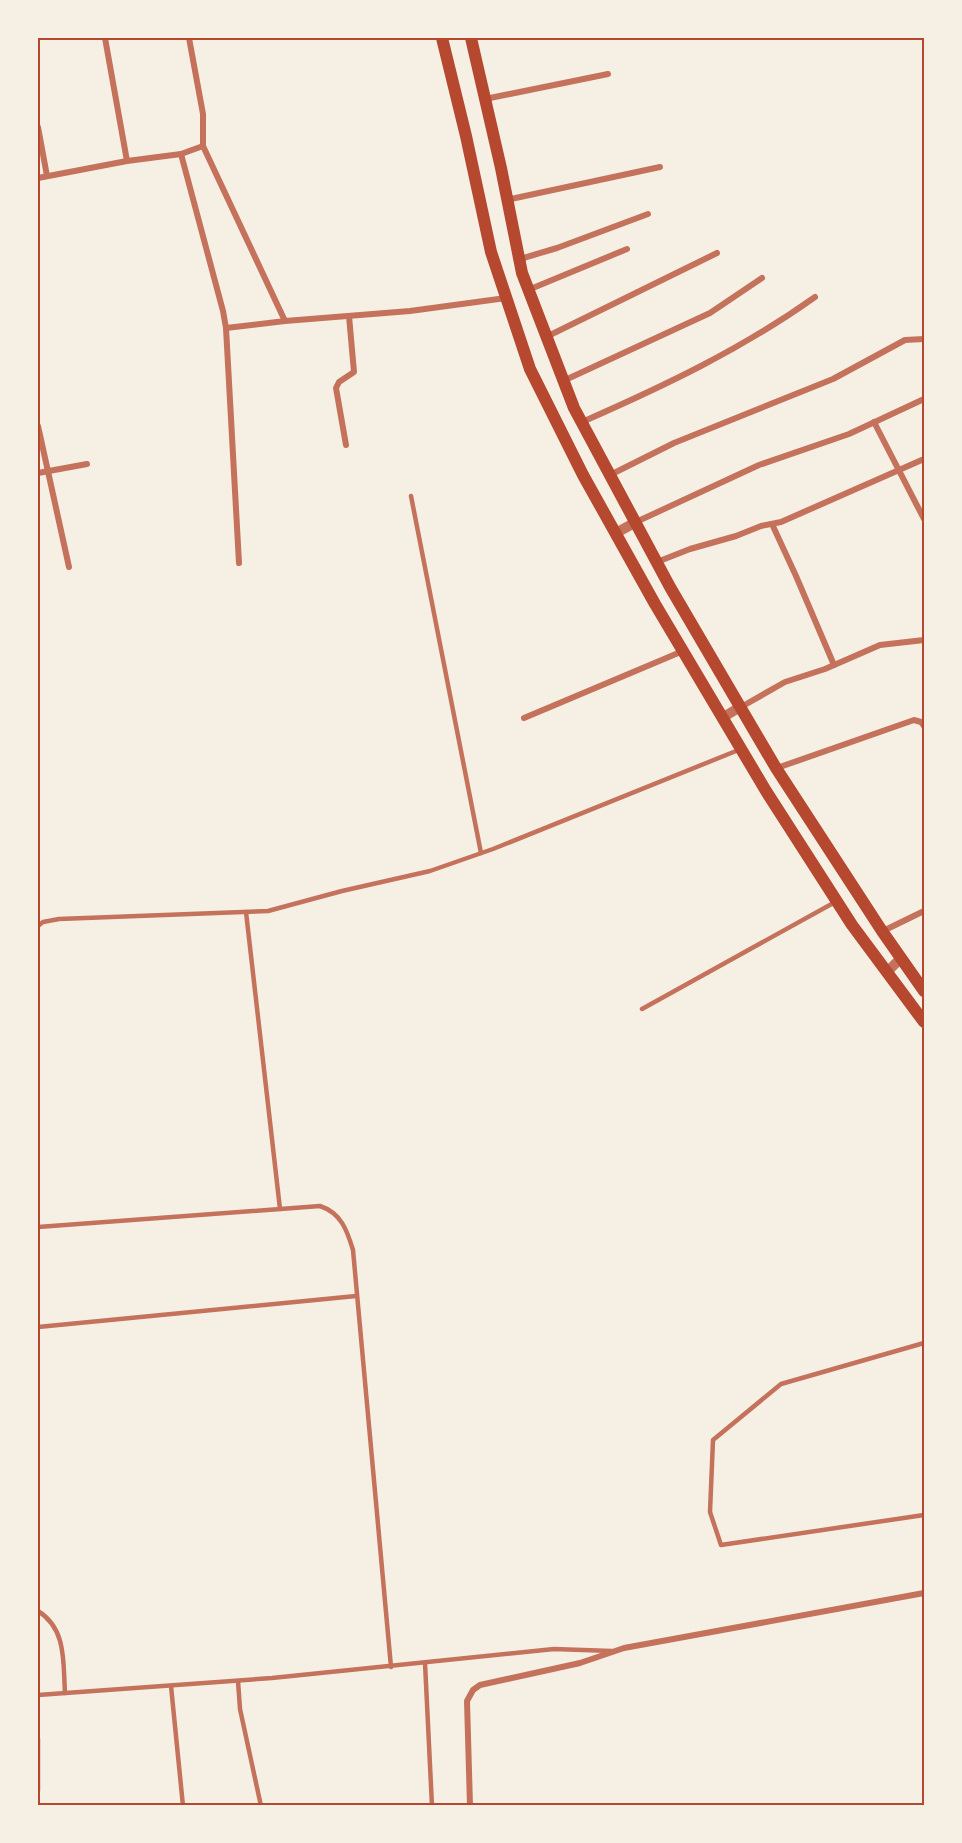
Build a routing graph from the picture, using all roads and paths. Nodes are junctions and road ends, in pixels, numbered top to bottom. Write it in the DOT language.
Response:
graph roads {
  1 [pos="105,38"];
  2 [pos="189,38"];
  3 [pos="442,38"];
  4 [pos="471,38"];
  5 [pos="608,74"];
  6 [pos="485,99"];
  7 [pos="38,127"];
  8 [pos="203,146"];
  9 [pos="181,154"];
  10 [pos="127,161"];
  11 [pos="660,167"];
  12 [pos="47,176"];
  13 [pos="38,178"];
  14 [pos="506,200"];
  15 [pos="648,214"];
  16 [pos="627,249"];
  17 [pos="717,253"];
  18 [pos="519,259"];
  19 [pos="762,278"];
  20 [pos="527,290"];
  21 [pos="815,297"];
  22 [pos="506,298"];
  23 [pos="350,316"];
  24 [pos="285,321"];
  25 [pos="226,328"];
  26 [pos="546,337"];
  27 [pos="924,339"];
  28 [pos="563,381"];
  29 [pos="924,399"];
  30 [pos="582,422"];
  31 [pos="874,422"];
  32 [pos="38,426"];
  33 [pos="346,445"];
  34 [pos="924,459"];
  35 [pos="87,464"];
  36 [pos="900,469"];
  37 [pos="48,470"];
  38 [pos="38,473"];
  39 [pos="610,475"];
  40 [pos="411,496"];
  41 [pos="924,519"];
  42 [pos="636,522"];
  43 [pos="772,524"];
  44 [pos="616,534"];
  45 [pos="657,562"];
  46 [pos="239,563"];
  47 [pos="69,567"];
  48 [pos="924,640"];
  49 [pos="682,651"];
  50 [pos="834,666"];
  51 [pos="740,707"];
  52 [pos="524,718"];
  53 [pos="723,718"];
  54 [pos="924,726"];
  55 [pos="741,749"];
  56 [pos="776,768"];
  57 [pos="481,853"];
  58 [pos="837,901"];
  59 [pos="924,911"];
  60 [pos="246,912"];
  61 [pos="38,926"];
  62 [pos="882,931"];
  63 [pos="901,958"];
  64 [pos="887,972"];
  65 [pos="924,992"];
  66 [pos="642,1009"];
  67 [pos="924,1022"];
  68 [pos="280,1209"];
  69 [pos="38,1227"];
  70 [pos="356,1296"];
  71 [pos="38,1327"];
  72 [pos="924,1343"];
  73 [pos="924,1515"];
  74 [pos="924,1593"];
  75 [pos="38,1611"];
  76 [pos="613,1652"];
  77 [pos="425,1663"];
  78 [pos="391,1666"];
  79 [pos="238,1681"];
  80 [pos="171,1686"];
  81 [pos="65,1693"];
  82 [pos="38,1695"];
  83 [pos="38,1739"];
  84 [pos="38,1791"];
  85 [pos="183,1806"];
  86 [pos="261,1806"];
  87 [pos="432,1806"];
  88 [pos="470,1806"];
  1 -- 10 [label="street"];
  2 -- 8 [label="street"];
  3 -- 22 [label="main road"];
  4 -- 6 [label="main road"];
  5 -- 6 [label="street"];
  6 -- 14 [label="main road"];
  7 -- 12 [label="street"];
  8 -- 9 [label="street"];
  8 -- 24 [label="street"];
  9 -- 10 [label="street"];
  9 -- 25 [label="street"];
  10 -- 12 [label="street"];
  11 -- 14 [label="street"];
  12 -- 13 [label="street"];
  14 -- 18 [label="main road"];
  15 -- 18 [label="street"];
  16 -- 20 [label="street"];
  17 -- 26 [label="street"];
  18 -- 20 [label="main road"];
  19 -- 28 [label="street"];
  20 -- 26 [label="main road"];
  21 -- 30 [label="street"];
  22 -- 23 [label="street"];
  22 -- 44 [label="main road"];
  23 -- 24 [label="street"];
  23 -- 33 [label="street"];
  24 -- 25 [label="street"];
  25 -- 46 [label="street"];
  26 -- 28 [label="main road"];
  27 -- 39 [label="street"];
  28 -- 30 [label="main road"];
  29 -- 31 [label="street"];
  30 -- 39 [label="main road"];
  31 -- 36 [label="street"];
  31 -- 42 [label="street"];
  32 -- 37 [label="street"];
  34 -- 36 [label="street"];
  35 -- 37 [label="street"];
  36 -- 41 [label="street"];
  36 -- 43 [label="street"];
  37 -- 38 [label="street"];
  37 -- 47 [label="street"];
  39 -- 42 [label="main road"];
  40 -- 57 [label="lane"];
  42 -- 44 [label="street"];
  42 -- 45 [label="main road"];
  43 -- 45 [label="street"];
  43 -- 50 [label="street"];
  44 -- 49 [label="main road"];
  45 -- 51 [label="main road"];
  48 -- 50 [label="street"];
  49 -- 52 [label="street"];
  49 -- 53 [label="main road"];
  50 -- 51 [label="street"];
  51 -- 53 [label="street"];
  51 -- 56 [label="main road"];
  53 -- 55 [label="main road"];
  54 -- 56 [label="street"];
  55 -- 57 [label="lane"];
  55 -- 58 [label="main road"];
  56 -- 62 [label="main road"];
  57 -- 60 [label="lane"];
  58 -- 64 [label="main road"];
  58 -- 66 [label="lane"];
  59 -- 62 [label="street"];
  60 -- 61 [label="lane"];
  60 -- 68 [label="lane"];
  62 -- 63 [label="main road"];
  63 -- 64 [label="street"];
  63 -- 65 [label="main road"];
  64 -- 67 [label="main road"];
  68 -- 69 [label="lane"];
  68 -- 70 [label="lane"];
  70 -- 71 [label="lane"];
  70 -- 78 [label="lane"];
  72 -- 73 [label="lane"];
  74 -- 76 [label="street"];
  75 -- 81 [label="lane"];
  76 -- 77 [label="lane"];
  76 -- 88 [label="street"];
  77 -- 78 [label="lane"];
  77 -- 87 [label="lane"];
  78 -- 79 [label="lane"];
  79 -- 80 [label="lane"];
  79 -- 86 [label="lane"];
  80 -- 81 [label="lane"];
  80 -- 85 [label="lane"];
  81 -- 82 [label="lane"];
  83 -- 84 [label="lane"];
}
